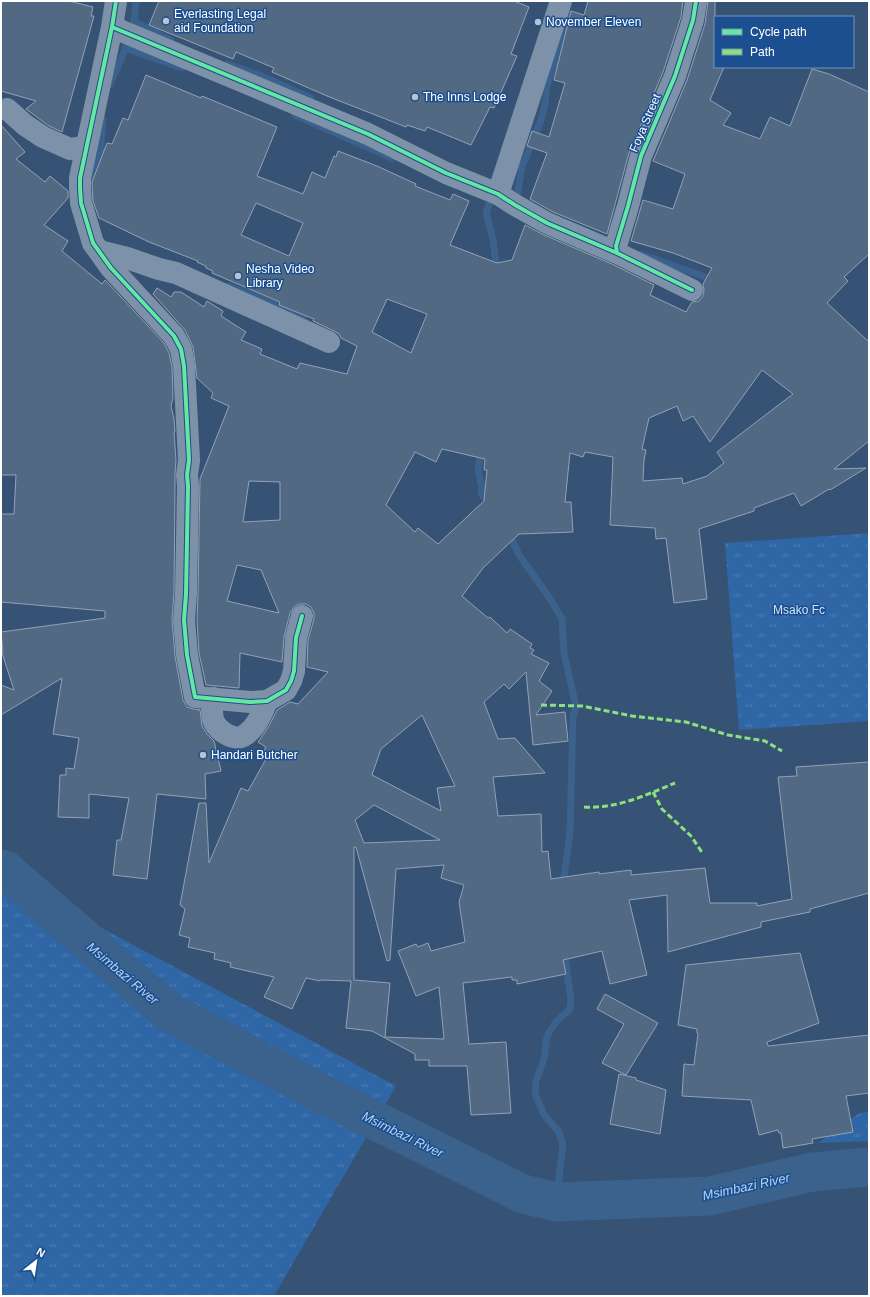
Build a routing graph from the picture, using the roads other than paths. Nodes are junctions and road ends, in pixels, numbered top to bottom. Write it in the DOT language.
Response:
graph roads {
  1 [pos="116,1"];
  2 [pos="561,1"];
  3 [pos="696,1"];
  4 [pos="112,26"];
  5 [pos="7,109"];
  6 [pos="88,146"];
  7 [pos="498,194"];
  8 [pos="99,251"];
  9 [pos="617,253"];
  10 [pos="692,290"];
  11 [pos="329,342"];
  12 [pos="302,616"];
  13 [pos="213,698"];
  14 [pos="267,701"];
  1 -- 4 [label="street"];
  2 -- 7 [label="street"];
  3 -- 9 [label="street, Foya Street"];
  4 -- 6 [label="street"];
  4 -- 7 [label="street"];
  5 -- 6 [label="street"];
  6 -- 8 [label="street"];
  7 -- 9 [label="street"];
  8 -- 11 [label="street"];
  8 -- 13 [label="street"];
  9 -- 10 [label="street"];
  12 -- 14 [label="street"];
  13 -- 14 [label="street"];
  13 -- 14 [label="street"];
}
